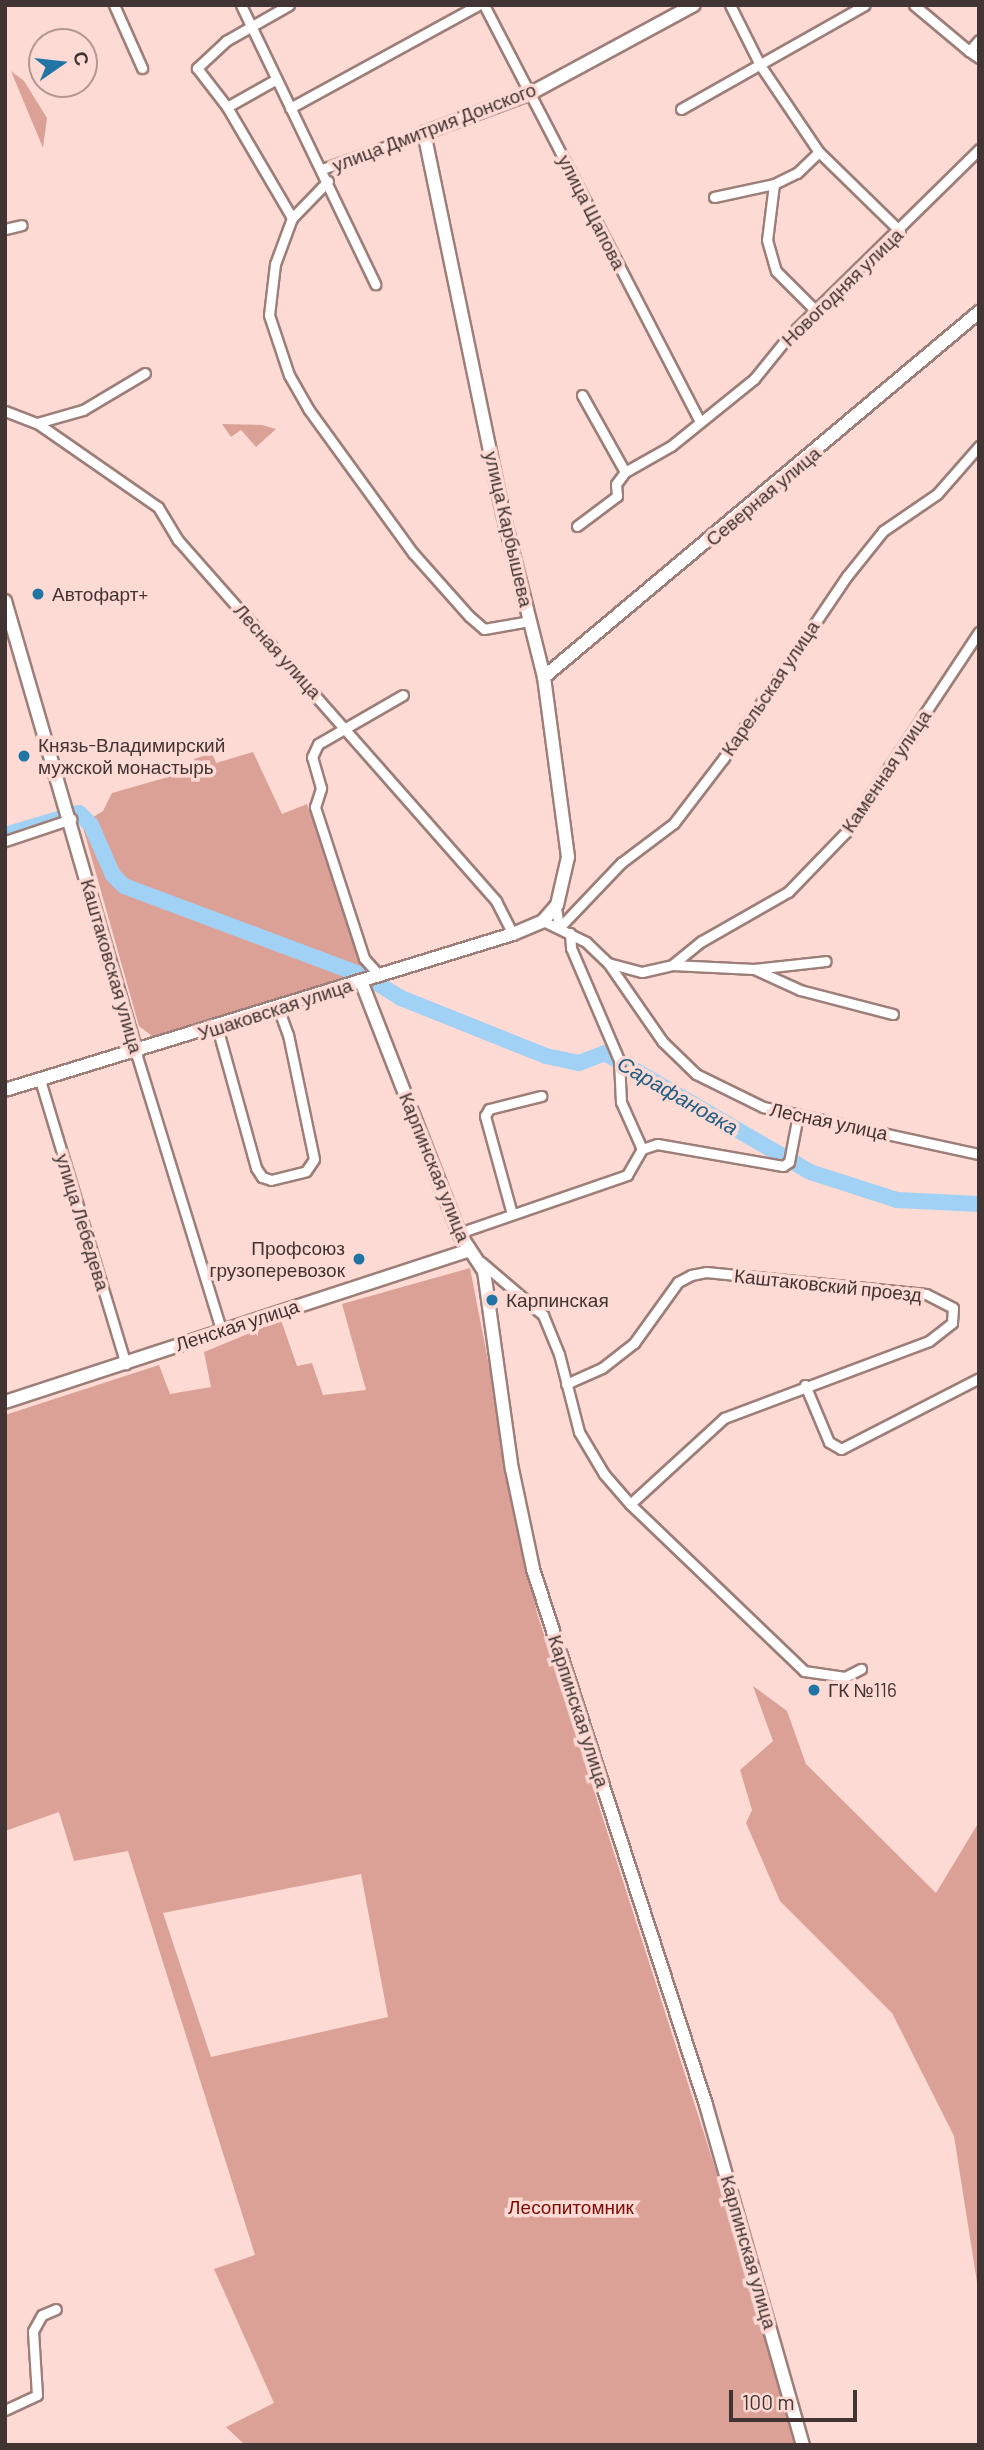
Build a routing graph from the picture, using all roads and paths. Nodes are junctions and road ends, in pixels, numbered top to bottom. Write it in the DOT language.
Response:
graph roads {
  1 [pos="114,5"];
  2 [pos="240,5"];
  3 [pos="289,5"];
  4 [pos="478,5"];
  5 [pos="484,5"];
  6 [pos="694,5"];
  7 [pos="730,5"];
  8 [pos="865,5"];
  9 [pos="914,5"];
  10 [pos="252,24"];
  11 [pos="979,40"];
  12 [pos="969,51"];
  13 [pos="979,58"];
  14 [pos="760,65"];
  15 [pos="142,68"];
  16 [pos="275,80"];
  17 [pos="531,93"];
  18 [pos="227,107"];
  19 [pos="290,108"];
  20 [pos="681,109"];
  21 [pos="424,133"];
  22 [pos="979,149"];
  23 [pos="819,152"];
  24 [pos="323,169"];
  25 [pos="328,181"];
  26 [pos="774,184"];
  27 [pos="714,197"];
  28 [pos="292,218"];
  29 [pos="22,225"];
  30 [pos="5,229"];
  31 [pos="900,231"];
  32 [pos="375,284"];
  33 [pos="816,311"];
  34 [pos="979,312"];
  35 [pos="145,373"];
  36 [pos="582,395"];
  37 [pos="5,411"];
  38 [pos="699,419"];
  39 [pos="37,423"];
  40 [pos="979,446"];
  41 [pos="625,472"];
  42 [pos="576,526"];
  43 [pos="5,601"];
  44 [pos="530,621"];
  45 [pos="979,632"];
  46 [pos="544,677"];
  47 [pos="403,695"];
  48 [pos="345,727"];
  49 [pos="71,819"];
  50 [pos="5,842"];
  51 [pos="556,905"];
  52 [pos="543,921"];
  53 [pos="559,928"];
  54 [pos="570,933"];
  55 [pos="513,934"];
  56 [pos="826,961"];
  57 [pos="608,963"];
  58 [pos="673,965"];
  59 [pos="754,969"];
  60 [pos="380,976"];
  61 [pos="361,981"];
  62 [pos="278,1008"];
  63 [pos="894,1014"];
  64 [pos="217,1027"];
  65 [pos="136,1053"];
  66 [pos="40,1080"];
  67 [pos="5,1090"];
  68 [pos="541,1096"];
  69 [pos="798,1115"];
  70 [pos="642,1149"];
  71 [pos="979,1154"];
  72 [pos="512,1214"];
  73 [pos="459,1233"];
  74 [pos="470,1250"];
  75 [pos="480,1261"];
  76 [pos="222,1329"];
  77 [pos="126,1364"];
  78 [pos="979,1378"];
  79 [pos="566,1384"];
  80 [pos="805,1385"];
  81 [pos="5,1402"];
  82 [pos="630,1504"];
  83 [pos="861,1669"];
  84 [pos="56,2309"];
  85 [pos="5,2410"];
  86 [pos="803,2445"];
  1 -- 15 [label="street"];
  2 -- 10 [label="street"];
  3 -- 10 [label="street"];
  4 -- 19 [label="street"];
  5 -- 17 [label="street, улица Щапова"];
  6 -- 17 [label="street, улица Дмитрия Донского"];
  7 -- 14 [label="street"];
  8 -- 14 [label="street"];
  9 -- 12 [label="street"];
  10 -- 16 [label="street"];
  10 -- 18 [label="street"];
  11 -- 12 [label="street"];
  12 -- 13 [label="street"];
  14 -- 20 [label="street"];
  14 -- 23 [label="street"];
  16 -- 18 [label="street"];
  16 -- 19 [label="street"];
  17 -- 21 [label="street, улица Дмитрия Донского"];
  17 -- 38 [label="street, улица Щапова"];
  18 -- 28 [label="street"];
  19 -- 24 [label="street"];
  21 -- 24 [label="street, улица Дмитрия Донского"];
  21 -- 44 [label="street, улица Карбышева"];
  22 -- 31 [label="street, Новогодняя улица"];
  23 -- 26 [label="street"];
  23 -- 31 [label="street"];
  24 -- 25 [label="street"];
  25 -- 28 [label="street"];
  25 -- 32 [label="street"];
  26 -- 27 [label="street"];
  26 -- 33 [label="street"];
  28 -- 44 [label="street"];
  29 -- 30 [label="street"];
  31 -- 33 [label="street, Новогодняя улица"];
  33 -- 38 [label="street, Новогодняя улица"];
  34 -- 46 [label="street, Северная улица"];
  35 -- 39 [label="street"];
  36 -- 41 [label="street"];
  37 -- 39 [label="street, Лесная улица"];
  38 -- 41 [label="street, Новогодняя улица"];
  39 -- 48 [label="street, Лесная улица"];
  40 -- 53 [label="street, Карельская улица"];
  41 -- 42 [label="street"];
  43 -- 49 [label="street, Каштаковская улица"];
  44 -- 46 [label="street, улица Карбышева"];
  45 -- 58 [label="street, Каменная улица"];
  46 -- 51 [label="street, улица Карбышева"];
  47 -- 48 [label="street"];
  48 -- 55 [label="street, Лесная улица"];
  48 -- 60 [label="street"];
  49 -- 50 [label="street"];
  49 -- 65 [label="street, Каштаковская улица"];
  51 -- 52 [label="street, улица Карбышева"];
  51 -- 53 [label="street"];
  52 -- 53 [label="street, Лесная улица"];
  52 -- 55 [label="street, Ушаковская улица"];
  53 -- 54 [label="street, Лесная улица"];
  54 -- 57 [label="street, Лесная улица"];
  54 -- 70 [label="street"];
  55 -- 60 [label="street, Ушаковская улица"];
  56 -- 59 [label="street"];
  57 -- 58 [label="street"];
  57 -- 69 [label="street, Лесная улица"];
  58 -- 59 [label="street"];
  59 -- 63 [label="street"];
  60 -- 61 [label="street, Ушаковская улица"];
  61 -- 62 [label="street, Ушаковская улица"];
  61 -- 73 [label="street, Карпинская улица"];
  62 -- 64 [label="street, Ушаковская улица"];
  62 -- 64 [label="street"];
  64 -- 65 [label="street, Ушаковская улица"];
  65 -- 66 [label="street, Ушаковская улица"];
  65 -- 76 [label="street, Каштаковская улица"];
  66 -- 67 [label="street, Ушаковская улица"];
  66 -- 77 [label="street, улица Лебедева"];
  68 -- 72 [label="street"];
  69 -- 70 [label="street"];
  69 -- 71 [label="street, Лесная улица"];
  70 -- 72 [label="street"];
  72 -- 73 [label="street"];
  73 -- 74 [label="street, Карпинская улица"];
  74 -- 75 [label="street, Карпинская улица"];
  74 -- 76 [label="street, Ленская улица"];
  75 -- 79 [label="street"];
  75 -- 86 [label="street, Карпинская улица"];
  76 -- 77 [label="street, Ленская улица"];
  77 -- 81 [label="street, Ленская улица"];
  78 -- 80 [label="street"];
  79 -- 80 [label="street, Каштаковский проезд"];
  79 -- 82 [label="street"];
  80 -- 82 [label="street, Каштаковский проезд"];
  82 -- 83 [label="street"];
  84 -- 85 [label="street"];
}
